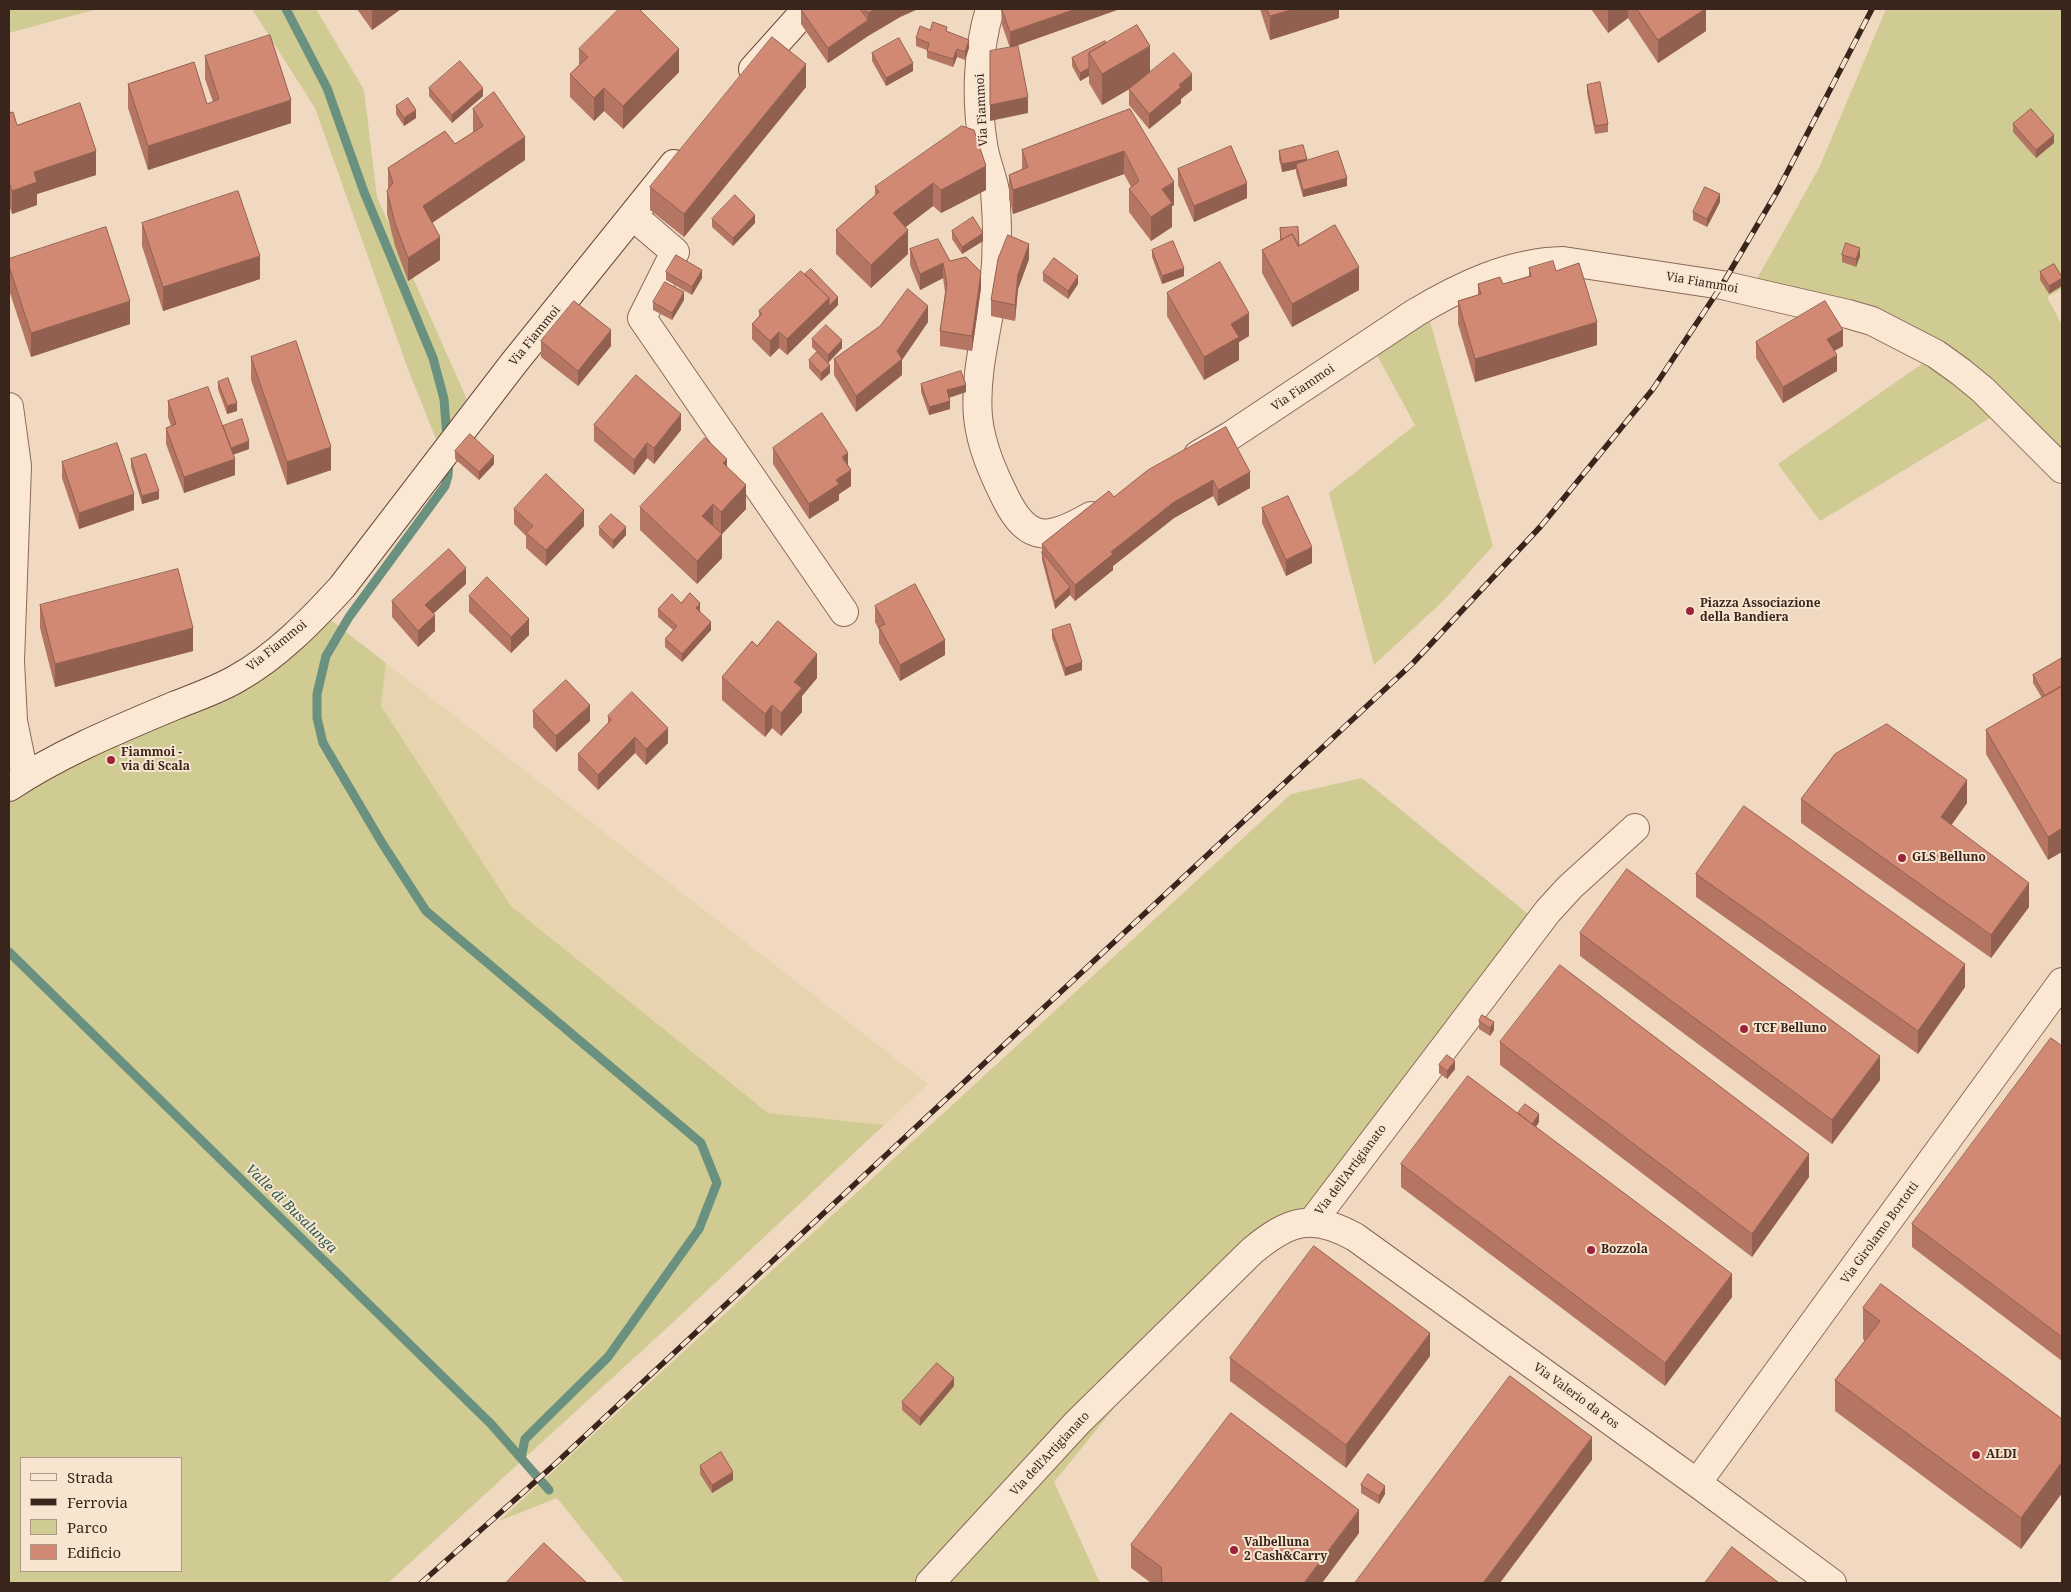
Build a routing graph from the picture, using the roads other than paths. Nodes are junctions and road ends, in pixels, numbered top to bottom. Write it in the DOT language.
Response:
graph roads {
  1 [pos="810,9"];
  2 [pos="990,9"];
  3 [pos="734,90"];
  4 [pos="692,142"];
  5 [pos="632,216"];
  6 [pos="9,407"];
  7 [pos="2062,468"];
  8 [pos="1172,469"];
  9 [pos="1115,502"];
  10 [pos="844,612"];
  11 [pos="20,780"];
  12 [pos="1635,828"];
  13 [pos="2062,982"];
  14 [pos="1312,1222"];
  15 [pos="1698,1483"];
  16 [pos="930,1583"];
  17 [pos="1832,1583"];
  1 -- 3 [label="street"];
  2 -- 9 [label="street, Via Fiammoi"];
  4 -- 5 [label="street, Via Fiammoi"];
  5 -- 10 [label="street"];
  5 -- 11 [label="street, Via Fiammoi"];
  6 -- 11 [label="street, Via Fiammoi"];
  7 -- 8 [label="street, Via Fiammoi"];
  12 -- 14 [label="street, Via dell'Artigianato"];
  13 -- 15 [label="street, Via Girolamo Bortotti"];
  14 -- 15 [label="street, Via Valerio da Pos"];
  14 -- 16 [label="street, Via dell'Artigianato"];
  15 -- 17 [label="street, Via Valerio da Pos"];
}
